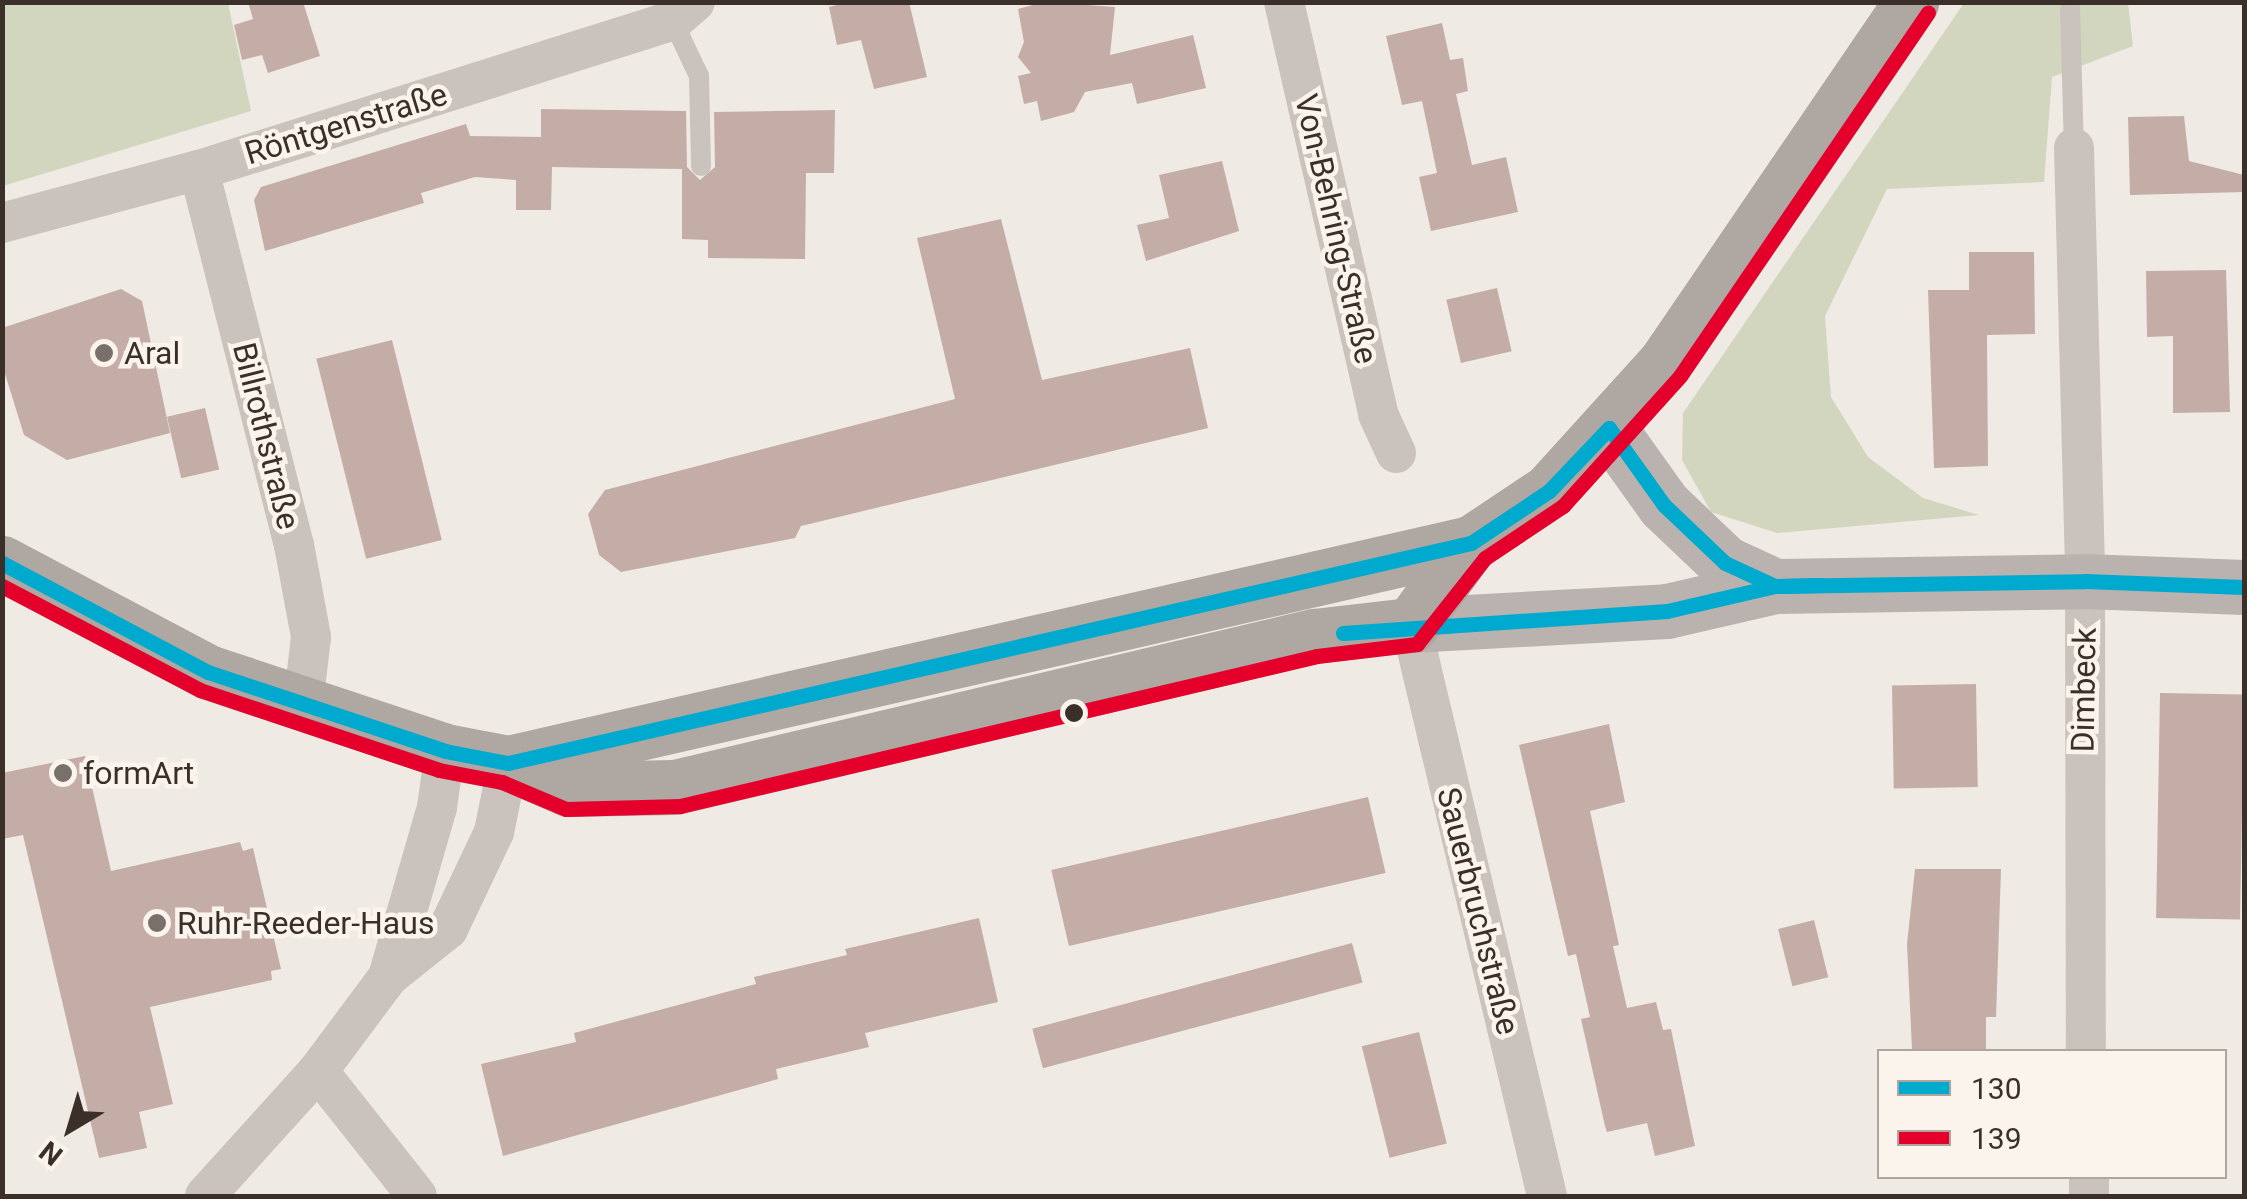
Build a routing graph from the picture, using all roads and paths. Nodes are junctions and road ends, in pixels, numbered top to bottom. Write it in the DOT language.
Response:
graph roads {
  1 [pos="1284,2"];
  2 [pos="1911,2"];
  3 [pos="2070,8"];
  4 [pos="684,12"];
  5 [pos="2074,148"];
  6 [pos="701,166"];
  7 [pos="199,170"];
  8 [pos="2,223"];
  9 [pos="1609,428"];
  10 [pos="1396,453"];
  11 [pos="1470,543"];
  12 [pos="2,563"];
  13 [pos="2085,581"];
  14 [pos="1775,586"];
  15 [pos="2244,587"];
  16 [pos="1410,625"];
  17 [pos="304,705"];
  18 [pos="445,751"];
  19 [pos="508,764"];
  20 [pos="388,978"];
  21 [pos="2086,1049"];
  22 [pos="318,1071"];
  23 [pos="205,1196"];
  24 [pos="417,1196"];
  25 [pos="1547,1196"];
  1 -- 10 [label="street, Von-Behring-Straße"];
  2 -- 9 [label="main road"];
  3 -- 5 [label="lane"];
  4 -- 6 [label="lane"];
  4 -- 7 [label="street, Röntgenstraße"];
  5 -- 13 [label="street, Dimbeck"];
  7 -- 8 [label="street, Röntgenstraße"];
  7 -- 17 [label="street, Billrothstraße"];
  9 -- 11 [label="main road"];
  9 -- 14 [label="main road"];
  11 -- 16 [label="main road"];
  11 -- 19 [label="main road"];
  12 -- 17 [label="main road"];
  13 -- 14 [label="main road"];
  13 -- 15 [label="main road"];
  13 -- 21 [label="street, Dimbeck"];
  14 -- 16 [label="main road"];
  16 -- 19 [label="main road"];
  16 -- 25 [label="street, Sauerbruchstraße"];
  17 -- 18 [label="main road"];
  18 -- 19 [label="main road"];
  18 -- 20 [label="street"];
  19 -- 20 [label="street"];
  20 -- 22 [label="street"];
  22 -- 23 [label="street"];
  22 -- 24 [label="street"];
}
